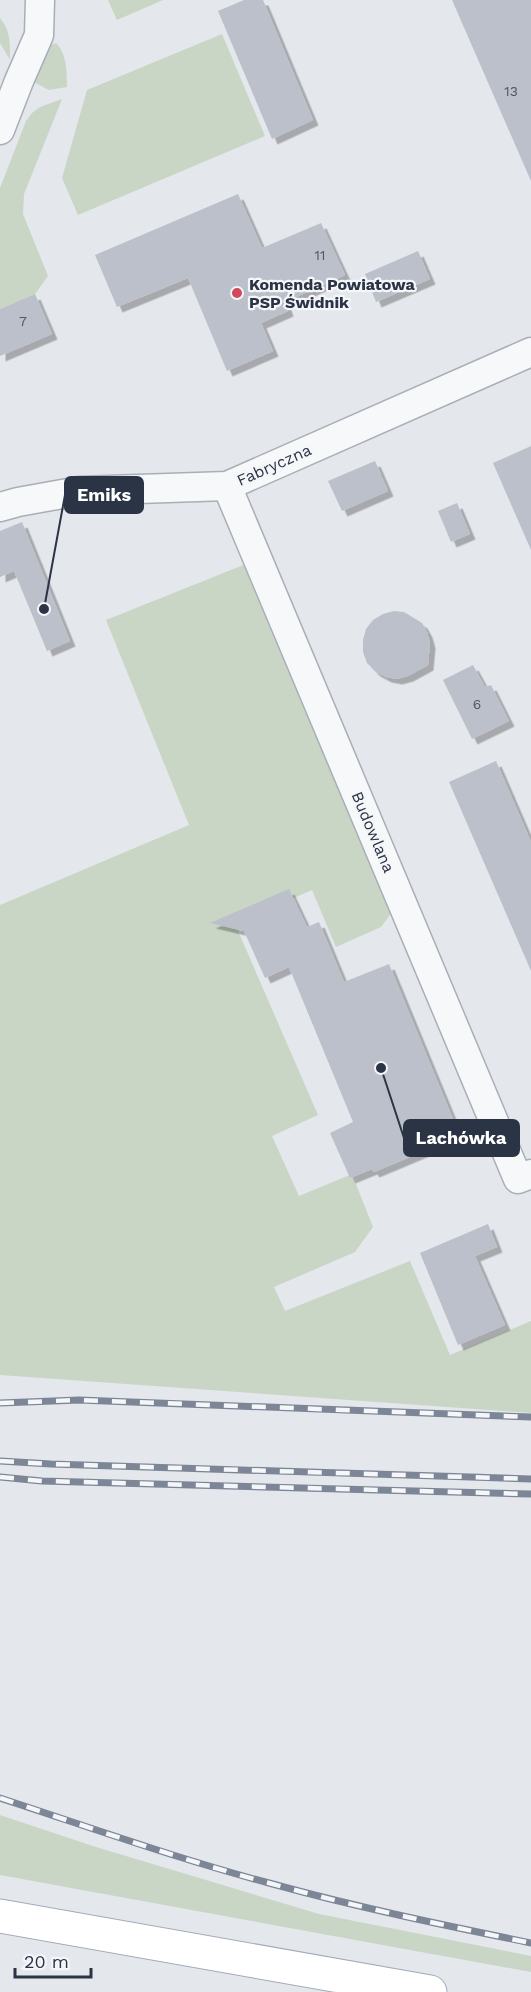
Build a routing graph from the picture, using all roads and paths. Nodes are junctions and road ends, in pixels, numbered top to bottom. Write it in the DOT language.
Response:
graph roads {
  1 [pos="40,0"];
  2 [pos="0,130"];
  3 [pos="531,352"];
  4 [pos="227,486"];
  5 [pos="0,507"];
  6 [pos="525,1176"];
  7 [pos="0,1916"];
  8 [pos="430,1992"];
  1 -- 2 [label="street"];
  3 -- 4 [label="street, Fabryczna"];
  4 -- 5 [label="street, Fabryczna"];
  4 -- 6 [label="street, Budowlana"];
  7 -- 8 [label="main road"];
}
